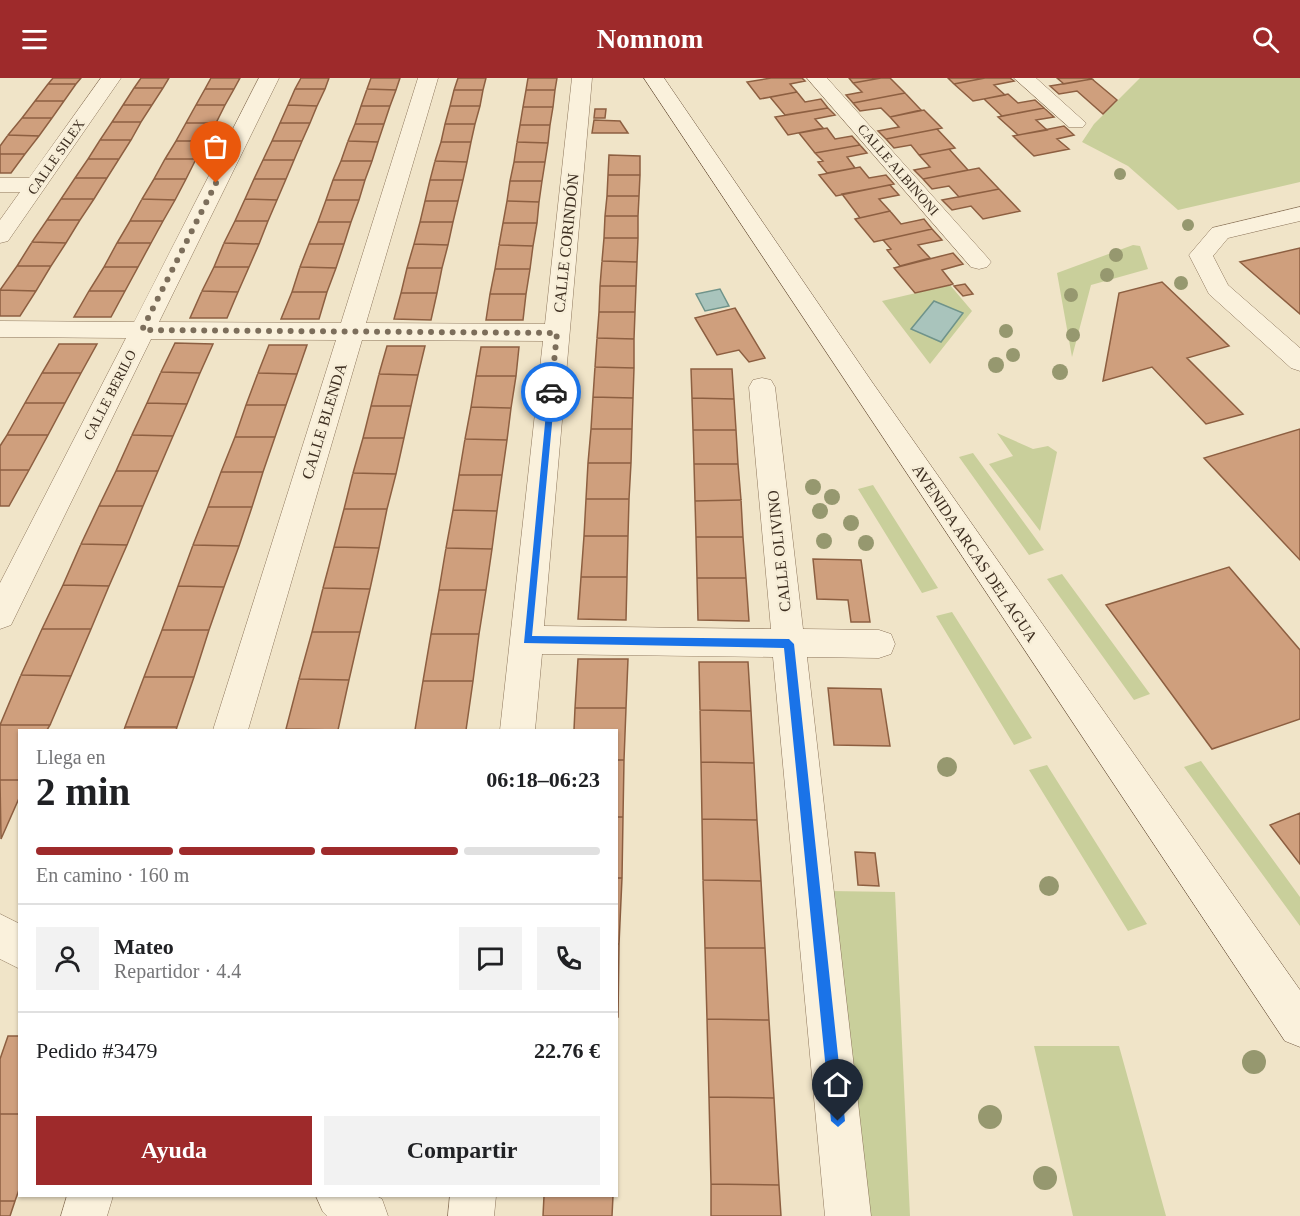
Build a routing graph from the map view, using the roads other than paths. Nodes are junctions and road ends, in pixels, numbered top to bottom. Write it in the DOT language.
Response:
graph roads {
  1 [pos="111,78"];
  2 [pos="269,78"];
  3 [pos="428,78"];
  4 [pos="582,78"];
  5 [pos="654,78"];
  6 [pos="817,78"];
  7 [pos="1024,78"];
  8 [pos="1076,123"];
  9 [pos="0,185"];
  10 [pos="36,185"];
  11 [pos="1300,214"];
  12 [pos="0,236"];
  13 [pos="980,262"];
  14 [pos="0,329"];
  15 [pos="142,330"];
  16 [pos="351,332"];
  17 [pos="557,333"];
  18 [pos="1300,362"];
  19 [pos="762,387"];
  20 [pos="0,615"];
  21 [pos="527,640"];
  22 [pos="789,644"];
  23 [pos="879,644"];
  24 [pos="231,729"];
  25 [pos="518,729"];
  26 [pos="0,934"];
  27 [pos="18,948"];
  28 [pos="1300,1026"];
  29 [pos="90,1197"];
  30 [pos="340,1197"];
  31 [pos="473,1197"];
  32 [pos="84,1216"];
  33 [pos="365,1216"];
  34 [pos="471,1216"];
  35 [pos="848,1216"];
  1 -- 10 [label="street, CALLE SILEX"];
  2 -- 15 [label="street, CALLE BERILO"];
  3 -- 16 [label="street, CALLE BLENDA"];
  4 -- 17 [label="street, CALLE CORINDÓN"];
  5 -- 28 [label="street, AVENIDA ARCAS DEL AGUA"];
  6 -- 13 [label="street, CALLE ALBINONI"];
  7 -- 8 [label="street"];
  9 -- 10 [label="street"];
  10 -- 12 [label="street, CALLE SILEX"];
  11 -- 18 [label="street"];
  14 -- 15 [label="street"];
  15 -- 16 [label="street"];
  15 -- 20 [label="street, CALLE BERILO"];
  16 -- 17 [label="street"];
  16 -- 24 [label="street, CALLE BLENDA"];
  17 -- 21 [label="street, CALLE CORINDÓN"];
  19 -- 22 [label="street, CALLE OLIVINO"];
  21 -- 22 [label="street"];
  21 -- 25 [label="street, CALLE CORINDÓN"];
  22 -- 23 [label="street"];
  22 -- 35 [label="street, CALLE OLIVINO"];
  26 -- 27 [label="street"];
  29 -- 32 [label="street"];
  30 -- 33 [label="street"];
  31 -- 34 [label="street"];
}
